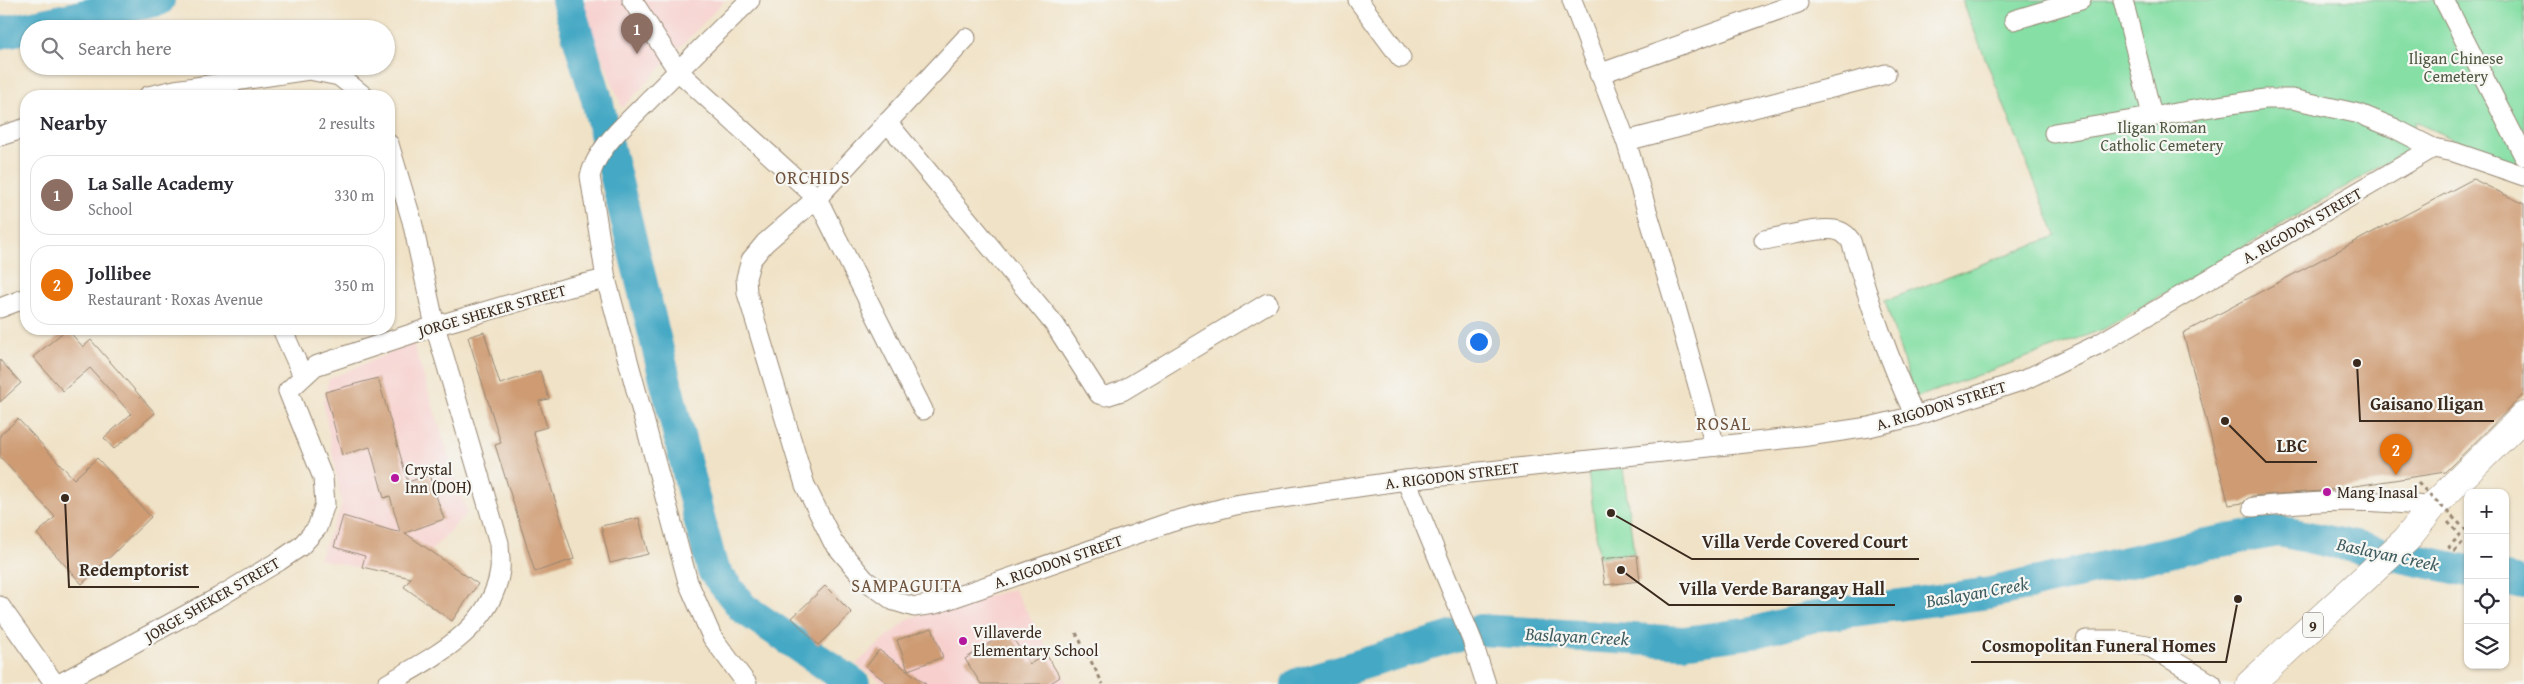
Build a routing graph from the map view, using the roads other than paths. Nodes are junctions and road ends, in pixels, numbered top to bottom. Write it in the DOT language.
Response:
graph roads {
  1 [pos="632,0"];
  2 [pos="750,0"];
  3 [pos="1358,0"];
  4 [pos="1572,0"];
  5 [pos="2081,0"];
  6 [pos="2123,0"];
  7 [pos="2444,0"];
  8 [pos="1798,3"];
  9 [pos="2014,20"];
  10 [pos="966,38"];
  11 [pos="1401,58"];
  12 [pos="678,71"];
  13 [pos="1599,74"];
  14 [pos="1886,74"];
  15 [pos="276,75"];
  16 [pos="334,75"];
  17 [pos="175,90"];
  18 [pos="356,90"];
  19 [pos="2152,115"];
  20 [pos="887,122"];
  21 [pos="20,130"];
  22 [pos="2054,133"];
  23 [pos="0,136"];
  24 [pos="1626,141"];
  25 [pos="2433,148"];
  26 [pos="2524,156"];
  27 [pos="395,164"];
  28 [pos="2524,176"];
  29 [pos="817,198"];
  30 [pos="1764,240"];
  31 [pos="606,279"];
  32 [pos="20,300"];
  33 [pos="1268,303"];
  34 [pos="0,308"];
  35 [pos="435,326"];
  36 [pos="285,335"];
  37 [pos="303,376"];
  38 [pos="923,410"];
  39 [pos="1915,416"];
  40 [pos="2524,416"];
  41 [pos="2524,436"];
  42 [pos="1714,446"];
  43 [pos="1406,480"];
  44 [pos="2253,507"];
  45 [pos="2436,511"];
  46 [pos="0,606"];
  47 [pos="2086,640"];
  48 [pos="57,684"];
  49 [pos="387,684"];
  50 [pos="747,684"];
  51 [pos="1486,684"];
  52 [pos="2212,684"];
  53 [pos="2250,684"];
  1 -- 12 [label="street"];
  2 -- 12 [label="street"];
  3 -- 11 [label="street"];
  4 -- 13 [label="street"];
  5 -- 9 [label="street"];
  6 -- 19 [label="street"];
  7 -- 26 [label="street"];
  8 -- 13 [label="street"];
  10 -- 20 [label="street, A. RIGODON STREET"];
  12 -- 29 [label="street"];
  12 -- 31 [label="street"];
  13 -- 24 [label="street"];
  14 -- 24 [label="street"];
  15 -- 17 [label="street"];
  16 -- 18 [label="street"];
  19 -- 22 [label="street"];
  19 -- 25 [label="street"];
  20 -- 29 [label="street, A. RIGODON STREET"];
  20 -- 33 [label="street"];
  21 -- 23 [label="street"];
  24 -- 42 [label="street"];
  25 -- 28 [label="street"];
  25 -- 39 [label="street, A. RIGODON STREET"];
  27 -- 35 [label="street"];
  29 -- 38 [label="street"];
  29 -- 43 [label="street, A. RIGODON STREET"];
  30 -- 39 [label="street"];
  31 -- 35 [label="street, JORGE SHEKER STREET"];
  31 -- 50 [label="street"];
  32 -- 34 [label="street"];
  35 -- 37 [label="street, JORGE SHEKER STREET"];
  35 -- 49 [label="street"];
  36 -- 37 [label="street"];
  37 -- 48 [label="street, JORGE SHEKER STREET"];
  39 -- 42 [label="street, A. RIGODON STREET"];
  40 -- 45 [label="highway, 9"];
  41 -- 45 [label="highway"];
  42 -- 43 [label="street, A. RIGODON STREET"];
  43 -- 51 [label="street"];
  44 -- 45 [label="street"];
  45 -- 53 [label="highway, 9"];
  46 -- 48 [label="street"];
  47 -- 52 [label="street"];
}
